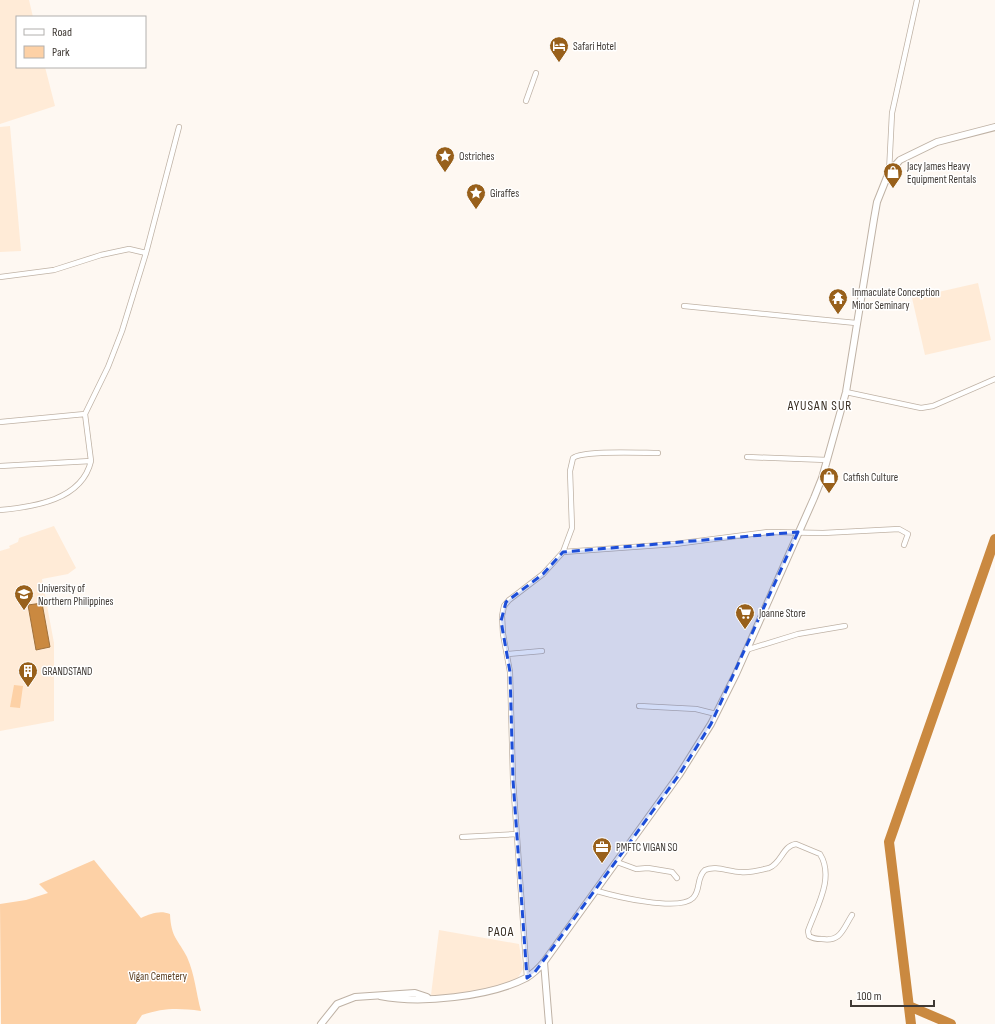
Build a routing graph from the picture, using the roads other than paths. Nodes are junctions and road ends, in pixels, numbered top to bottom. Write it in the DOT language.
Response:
graph roads {
  1 [pos="917,0"];
  2 [pos="536,73"];
  3 [pos="526,101"];
  4 [pos="179,127"];
  5 [pos="995,127"];
  6 [pos="889,172"];
  7 [pos="146,254"];
  8 [pos="0,277"];
  9 [pos="684,306"];
  10 [pos="856,323"];
  11 [pos="995,379"];
  12 [pos="846,392"];
  13 [pos="85,414"];
  14 [pos="0,422"];
  15 [pos="658,453"];
  16 [pos="747,457"];
  17 [pos="827,460"];
  18 [pos="91,461"];
  19 [pos="0,466"];
  20 [pos="0,510"];
  21 [pos="798,532"];
  22 [pos="904,545"];
  23 [pos="563,552"];
  24 [pos="845,626"];
  25 [pos="746,650"];
  26 [pos="542,651"];
  27 [pos="507,654"];
  28 [pos="639,706"];
  29 [pos="716,714"];
  30 [pos="517,834"];
  31 [pos="462,837"];
  32 [pos="617,862"];
  33 [pos="677,878"];
  34 [pos="597,890"];
  35 [pos="852,915"];
  36 [pos="544,962"];
  37 [pos="527,978"];
  38 [pos="321,1024"];
  39 [pos="548,1024"];
  1 -- 6 [label="street"];
  2 -- 3 [label="street"];
  4 -- 7 [label="street"];
  5 -- 6 [label="street"];
  6 -- 10 [label="street"];
  7 -- 8 [label="street"];
  7 -- 13 [label="street"];
  9 -- 10 [label="street"];
  10 -- 12 [label="street"];
  11 -- 12 [label="street"];
  12 -- 17 [label="street"];
  13 -- 14 [label="street"];
  13 -- 18 [label="street"];
  15 -- 23 [label="street"];
  16 -- 17 [label="street"];
  17 -- 21 [label="street"];
  18 -- 19 [label="street"];
  18 -- 20 [label="street"];
  21 -- 22 [label="street"];
  21 -- 23 [label="street"];
  21 -- 25 [label="street"];
  23 -- 27 [label="street"];
  24 -- 25 [label="street"];
  25 -- 29 [label="street"];
  26 -- 27 [label="street"];
  27 -- 30 [label="street"];
  28 -- 29 [label="street"];
  29 -- 32 [label="street"];
  30 -- 31 [label="street"];
  30 -- 37 [label="street"];
  32 -- 33 [label="street"];
  32 -- 34 [label="street"];
  34 -- 35 [label="street"];
  34 -- 36 [label="street"];
  36 -- 37 [label="street"];
  36 -- 39 [label="street"];
  37 -- 38 [label="street"];
}
